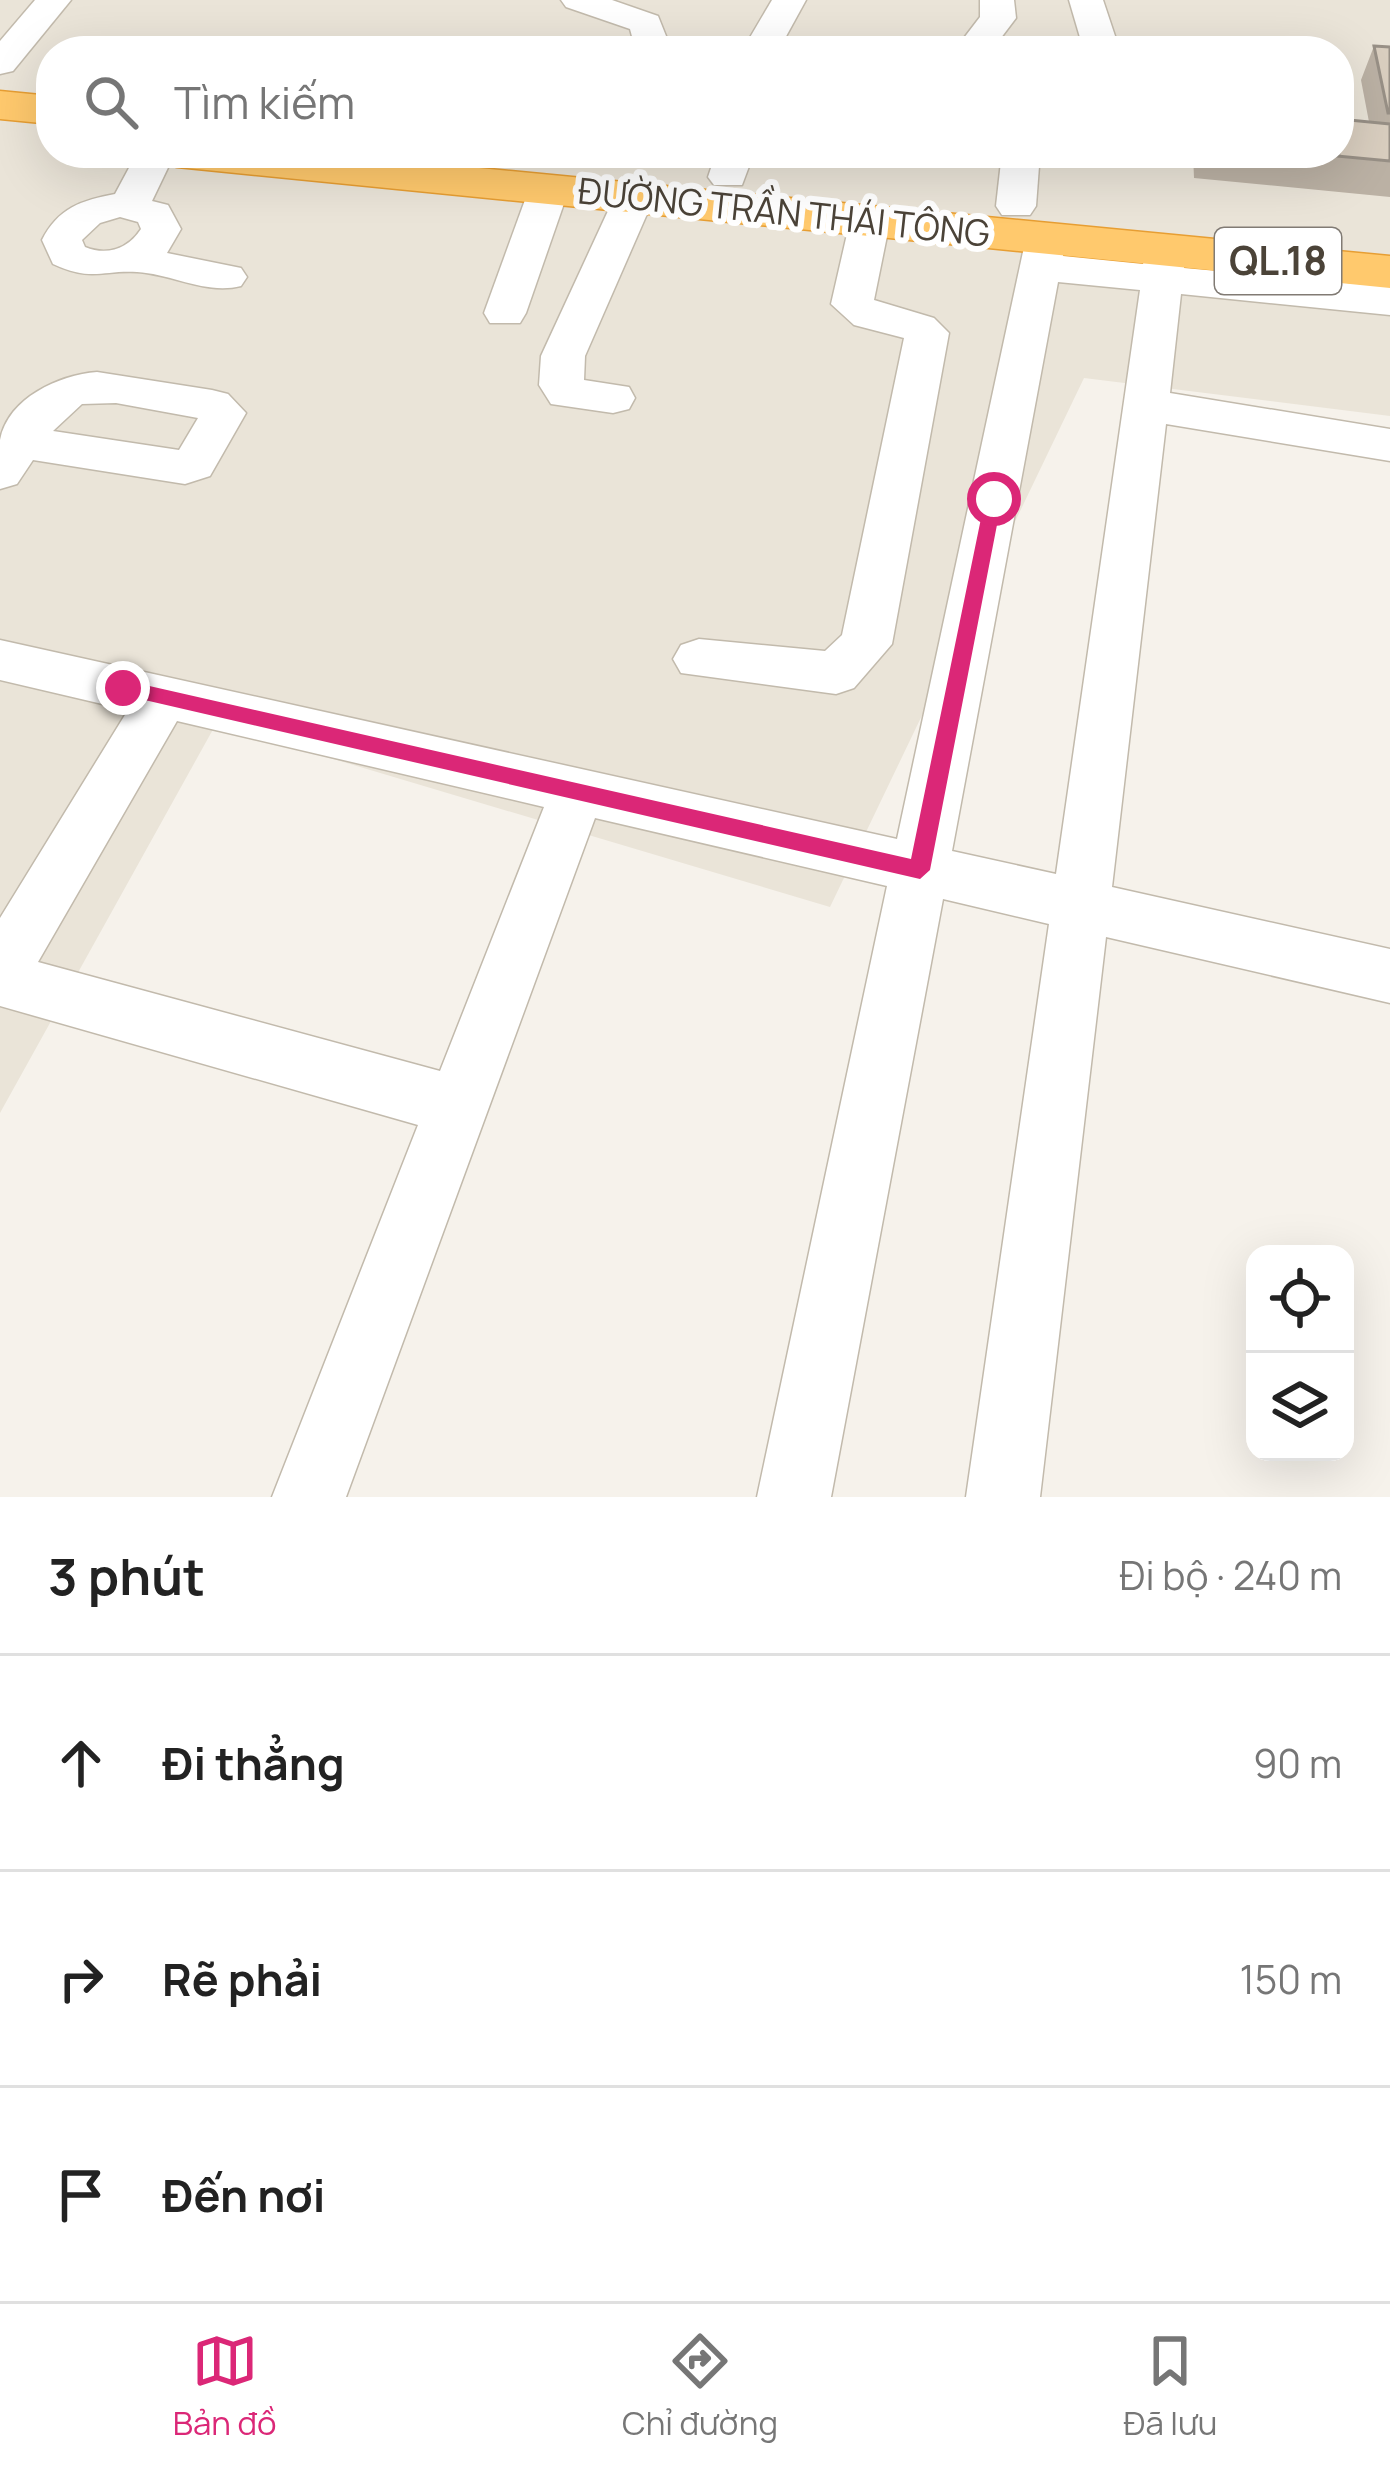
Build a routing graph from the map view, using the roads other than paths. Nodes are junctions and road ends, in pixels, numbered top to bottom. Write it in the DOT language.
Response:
graph roads {
  1 [pos="53,0"];
  2 [pos="578,0"];
  3 [pos="789,0"];
  4 [pos="997,0"];
  5 [pos="1086,0"];
  6 [pos="650,36"];
  7 [pos="770,36"];
  8 [pos="986,36"];
  9 [pos="1097,36"];
  10 [pos="0,63"];
  11 [pos="0,105"];
  12 [pos="36,109"];
  13 [pos="0,136"];
  14 [pos="36,140"];
  15 [pos="148,168"];
  16 [pos="332,168"];
  17 [pos="739,168"];
  18 [pos="1023,168"];
  19 [pos="549,189"];
  20 [pos="634,198"];
  21 [pos="129,206"];
  22 [pos="853,209"];
  23 [pos="1034,237"];
  24 [pos="1390,242"];
  25 [pos="143,253"];
  26 [pos="1165,264"];
  27 [pos="1390,272"];
  28 [pos="226,277"];
  29 [pos="1390,301"];
  30 [pos="505,313"];
  31 [pos="613,398"];
  32 [pos="1146,405"];
  33 [pos="1390,446"];
  34 [pos="699,658"];
  35 [pos="0,660"];
  36 [pos="164,697"];
  37 [pos="577,792"];
  38 [pos="920,870"];
  39 [pos="1081,908"];
  40 [pos="0,975"];
  41 [pos="1390,976"];
  42 [pos="458,1106"];
  43 [pos="309,1497"];
  44 [pos="794,1497"];
  45 [pos="1004,1497"];
  1 -- 10 [label="street"];
  2 -- 6 [label="street"];
  3 -- 7 [label="street"];
  4 -- 8 [label="street"];
  5 -- 9 [label="street"];
  11 -- 12 [label="highway"];
  13 -- 14 [label="highway"];
  15 -- 21 [label="street"];
  16 -- 19 [label="highway, ĐƯỜNG TRẦN THÁI TÔNG / QL.18"];
  17 -- 22 [label="highway, ĐƯỜNG TRẦN THÁI TÔNG / QL.18"];
  18 -- 23 [label="street"];
  19 -- 20 [label="highway, ĐƯỜNG TRẦN THÁI TÔNG / QL.18"];
  19 -- 30 [label="street"];
  20 -- 22 [label="highway, ĐƯỜNG TRẦN THÁI TÔNG / QL.18"];
  20 -- 31 [label="street"];
  21 -- 25 [label="street"];
  21 -- 25 [label="street"];
  22 -- 23 [label="highway, ĐƯỜNG TRẦN THÁI TÔNG / QL.18"];
  22 -- 34 [label="street"];
  23 -- 24 [label="highway, ĐƯỜNG TRẦN THÁI TÔNG / QL.18"];
  23 -- 26 [label="highway, ĐƯỜNG TRẦN THÁI TÔNG / QL.18"];
  23 -- 38 [label="street"];
  25 -- 28 [label="street"];
  26 -- 27 [label="highway, ĐƯỜNG TRẦN THÁI TÔNG / QL.18"];
  26 -- 29 [label="street"];
  26 -- 32 [label="street"];
  32 -- 33 [label="street"];
  32 -- 39 [label="street"];
  35 -- 36 [label="street"];
  36 -- 37 [label="street"];
  36 -- 40 [label="street"];
  37 -- 38 [label="street"];
  37 -- 42 [label="street"];
  38 -- 39 [label="street"];
  38 -- 44 [label="street"];
  39 -- 41 [label="street"];
  39 -- 45 [label="street"];
  40 -- 42 [label="street"];
  42 -- 43 [label="street"];
}
